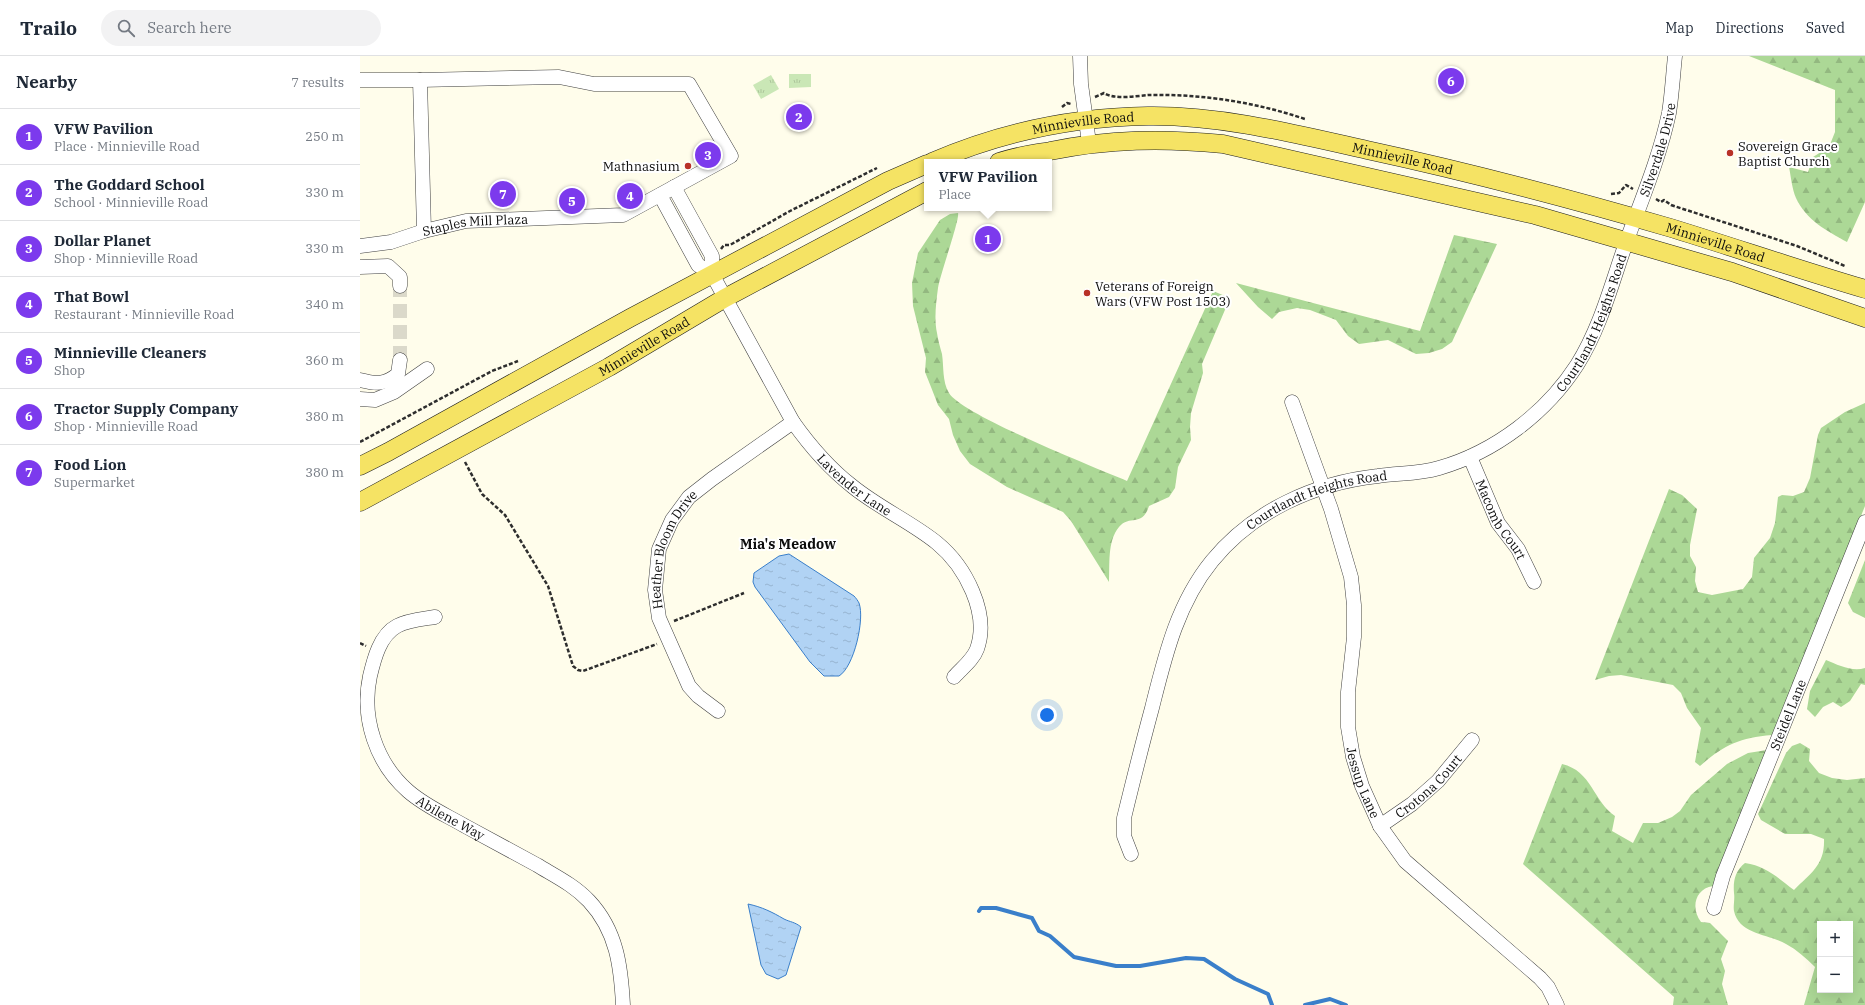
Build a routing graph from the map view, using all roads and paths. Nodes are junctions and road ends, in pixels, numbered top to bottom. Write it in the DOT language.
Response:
graph roads {
  1 [pos="1080,56"];
  2 [pos="1675,56"];
  3 [pos="360,80"];
  4 [pos="420,80"];
  5 [pos="1085,121"];
  6 [pos="1089,143"];
  7 [pos="940,159"];
  8 [pos="1013,159"];
  9 [pos="924,165"];
  10 [pos="674,187"];
  11 [pos="924,193"];
  12 [pos="660,195"];
  13 [pos="1661,202"];
  14 [pos="1635,218"];
  15 [pos="422,232"];
  16 [pos="1627,241"];
  17 [pos="360,246"];
  18 [pos="360,267"];
  19 [pos="1850,268"];
  20 [pos="712,274"];
  21 [pos="400,286"];
  22 [pos="1865,289"];
  23 [pos="725,298"];
  24 [pos="1865,318"];
  25 [pos="400,360"];
  26 [pos="428,369"];
  27 [pos="360,380"];
  28 [pos="360,399"];
  29 [pos="1292,402"];
  30 [pos="793,422"];
  31 [pos="433,427"];
  32 [pos="360,455"];
  33 [pos="1470,457"];
  34 [pos="464,460"];
  35 [pos="360,466"];
  36 [pos="1323,488"];
  37 [pos="360,502"];
  38 [pos="1865,522"];
  39 [pos="1534,582"];
  40 [pos="744,593"];
  41 [pos="435,617"];
  42 [pos="674,621"];
  43 [pos="360,643"];
  44 [pos="657,644"];
  45 [pos="366,646"];
  46 [pos="954,677"];
  47 [pos="718,710"];
  48 [pos="1472,740"];
  49 [pos="1380,826"];
  50 [pos="1131,854"];
  51 [pos="1714,908"];
  52 [pos="623,1005"];
  53 [pos="1557,1005"];
  1 -- 5 [label="street"];
  2 -- 14 [label="street, Silverdale Drive"];
  3 -- 4 [label="street"];
  4 -- 10 [label="street, Staples Mill Plaza"];
  4 -- 15 [label="street, Staples Mill Plaza"];
  5 -- 6 [label="street"];
  5 -- 7 [label="main road, Minnieville Road"];
  5 -- 14 [label="main road, Minnieville Road"];
  6 -- 8 [label="main road, Minnieville Road"];
  6 -- 16 [label="main road, Minnieville Road"];
  9 -- 20 [label="main road"];
  10 -- 12 [label="street, Staples Mill Plaza"];
  10 -- 20 [label="street"];
  11 -- 23 [label="main road, Minnieville Road"];
  12 -- 15 [label="street, Staples Mill Plaza"];
  12 -- 20 [label="street"];
  13 -- 19 [label="path"];
  14 -- 16 [label="street, Silverdale Drive"];
  14 -- 22 [label="main road, Minnieville Road"];
  15 -- 17 [label="street"];
  16 -- 24 [label="main road, Minnieville Road"];
  16 -- 33 [label="street, Courtlandt Heights Road"];
  18 -- 21 [label="street"];
  20 -- 23 [label="street, Lavender Lane"];
  20 -- 31 [label="main road"];
  23 -- 30 [label="street, Lavender Lane"];
  23 -- 37 [label="main road, Minnieville Road"];
  25 -- 27 [label="street"];
  26 -- 28 [label="street"];
  29 -- 36 [label="street, Jessup Lane"];
  30 -- 46 [label="street, Lavender Lane"];
  30 -- 47 [label="street, Heather Bloom Drive"];
  31 -- 32 [label="main road"];
  31 -- 35 [label="main road"];
  33 -- 36 [label="street, Courtlandt Heights Road"];
  33 -- 39 [label="street, Macomb Court"];
  34 -- 44 [label="path"];
  36 -- 49 [label="street, Jessup Lane"];
  36 -- 50 [label="street, Courtlandt Heights Road"];
  38 -- 51 [label="street, Steidel Lane"];
  40 -- 42 [label="path"];
  41 -- 52 [label="street, Abilene Way"];
  43 -- 45 [label="path"];
  48 -- 49 [label="street, Crotona Court"];
  49 -- 53 [label="street, Jessup Lane"];
}
